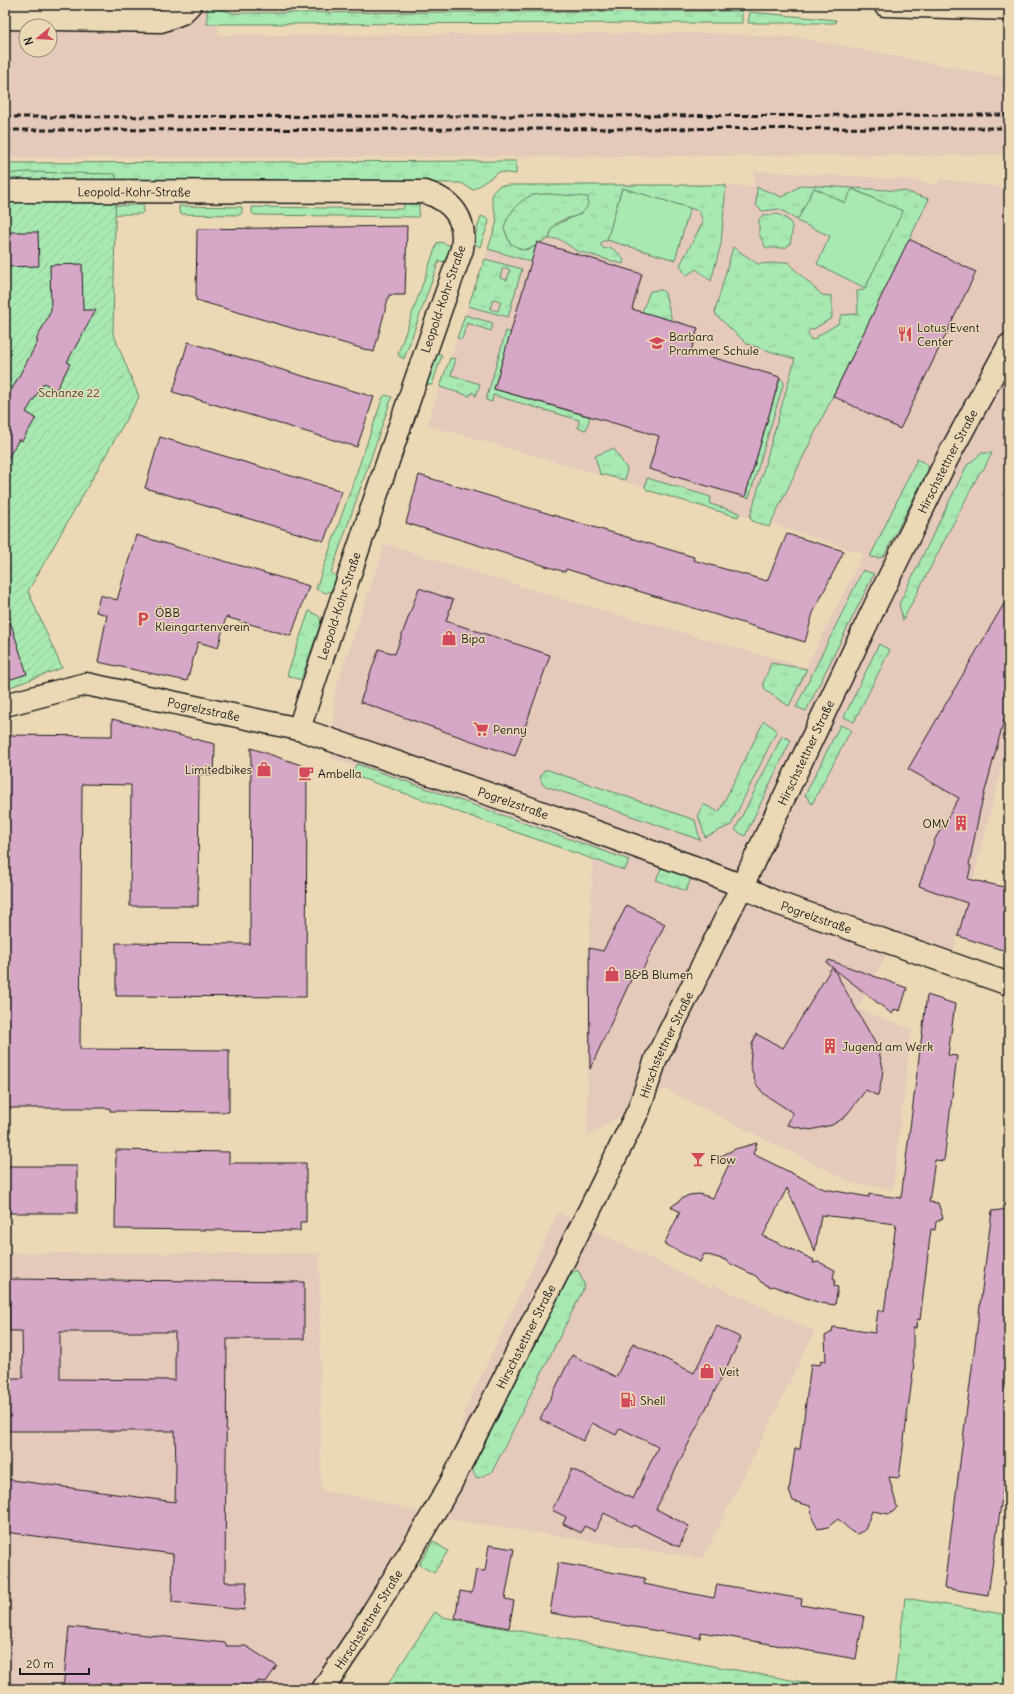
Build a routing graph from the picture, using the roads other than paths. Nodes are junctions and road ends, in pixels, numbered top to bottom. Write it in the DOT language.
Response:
graph roads {
  1 [pos="190,5"];
  2 [pos="885,5"];
  3 [pos="1009,9"];
  4 [pos="5,18"];
  5 [pos="5,191"];
  6 [pos="1009,345"];
  7 [pos="5,705"];
  8 [pos="299,729"];
  9 [pos="742,886"];
  10 [pos="1009,984"];
  11 [pos="323,1689"];
  1 -- 4 [label="street"];
  2 -- 3 [label="street"];
  5 -- 8 [label="street, Leopold-Kohr-Straße"];
  6 -- 9 [label="street, Hirschstettner Straße"];
  7 -- 8 [label="street, Pogrelzstraße"];
  8 -- 9 [label="street, Pogrelzstraße"];
  9 -- 10 [label="street, Pogrelzstraße"];
  9 -- 11 [label="street, Hirschstettner Straße"];
}
